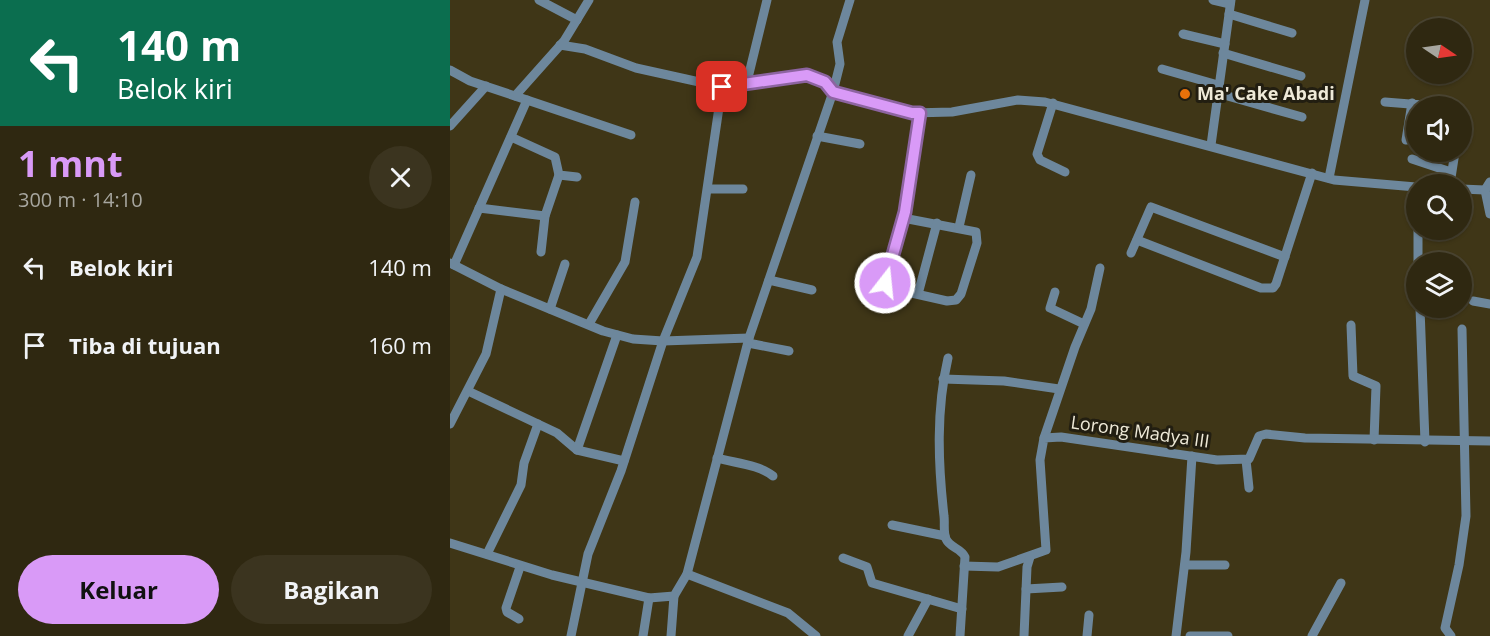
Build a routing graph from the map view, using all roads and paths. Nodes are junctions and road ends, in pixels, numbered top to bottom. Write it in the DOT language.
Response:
graph roads {
  1 [pos="539,0"];
  2 [pos="589,0"];
  3 [pos="767,0"];
  4 [pos="850,0"];
  5 [pos="1213,0"];
  6 [pos="1365,0"];
  7 [pos="1231,2"];
  8 [pos="1229,14"];
  9 [pos="577,20"];
  10 [pos="1292,33"];
  11 [pos="1183,34"];
  12 [pos="560,45"];
  13 [pos="1224,49"];
  14 [pos="1162,69"];
  15 [pos="450,70"];
  16 [pos="1302,76"];
  17 [pos="486,86"];
  18 [pos="746,86"];
  19 [pos="722,87"];
  20 [pos="1217,89"];
  21 [pos="833,92"];
  22 [pos="515,96"];
  23 [pos="527,100"];
  24 [pos="1385,102"];
  25 [pos="1053,103"];
  26 [pos="1406,103"];
  27 [pos="920,113"];
  28 [pos="1302,117"];
  29 [pos="450,126"];
  30 [pos="631,135"];
  31 [pos="818,136"];
  32 [pos="511,137"];
  33 [pos="860,144"];
  34 [pos="1211,145"];
  35 [pos="1421,162"];
  36 [pos="1453,162"];
  37 [pos="1065,172"];
  38 [pos="1451,172"];
  39 [pos="1312,173"];
  40 [pos="559,175"];
  41 [pos="971,175"];
  42 [pos="577,177"];
  43 [pos="1329,178"];
  44 [pos="1406,186"];
  45 [pos="1487,186"];
  46 [pos="1472,188"];
  47 [pos="708,189"];
  48 [pos="743,189"];
  49 [pos="635,202"];
  50 [pos="479,208"];
  51 [pos="1490,213"];
  52 [pos="544,216"];
  53 [pos="903,218"];
  54 [pos="937,223"];
  55 [pos="959,227"];
  56 [pos="1137,240"];
  57 [pos="541,252"];
  58 [pos="1131,253"];
  59 [pos="1285,257"];
  60 [pos="452,264"];
  61 [pos="565,264"];
  62 [pos="1100,268"];
  63 [pos="769,280"];
  64 [pos="501,289"];
  65 [pos="812,290"];
  66 [pos="1054,292"];
  67 [pos="918,294"];
  68 [pos="1473,301"];
  69 [pos="1490,304"];
  70 [pos="550,309"];
  71 [pos="1420,318"];
  72 [pos="589,324"];
  73 [pos="1084,324"];
  74 [pos="1351,325"];
  75 [pos="1462,329"];
  76 [pos="617,335"];
  77 [pos="749,340"];
  78 [pos="663,341"];
  79 [pos="789,351"];
  80 [pos="948,358"];
  81 [pos="944,379"];
  82 [pos="1059,389"];
  83 [pos="468,391"];
  84 [pos="450,424"];
  85 [pos="538,424"];
  86 [pos="1044,438"];
  87 [pos="1464,439"];
  88 [pos="1374,440"];
  89 [pos="1490,441"];
  90 [pos="1425,442"];
  91 [pos="577,450"];
  92 [pos="1192,456"];
  93 [pos="717,458"];
  94 [pos="1246,460"];
  95 [pos="624,461"];
  96 [pos="773,476"];
  97 [pos="1249,488"];
  98 [pos="892,525"];
  99 [pos="945,536"];
  100 [pos="451,545"];
  101 [pos="487,554"];
  102 [pos="1030,557"];
  103 [pos="843,558"];
  104 [pos="1185,565"];
  105 [pos="1225,565"];
  106 [pos="964,566"];
  107 [pos="520,567"];
  108 [pos="687,574"];
  109 [pos="582,582"];
  110 [pos="1341,583"];
  111 [pos="1062,587"];
  112 [pos="1026,589"];
  113 [pos="674,596"];
  114 [pos="649,598"];
  115 [pos="928,598"];
  116 [pos="962,609"];
  117 [pos="1089,615"];
  118 [pos="519,619"];
  119 [pos="571,636"];
  120 [pos="643,636"];
  121 [pos="671,636"];
  122 [pos="816,636"];
  123 [pos="908,636"];
  124 [pos="960,636"];
  125 [pos="1024,636"];
  126 [pos="1087,636"];
  127 [pos="1176,636"];
  128 [pos="1190,636"];
  129 [pos="1228,636"];
  130 [pos="1312,636"];
  131 [pos="1451,636"];
  1 -- 9 [label="street"];
  2 -- 9 [label="street"];
  3 -- 18 [label="street"];
  4 -- 21 [label="street"];
  5 -- 7 [label="street"];
  6 -- 43 [label="street"];
  7 -- 8 [label="street"];
  8 -- 10 [label="street"];
  8 -- 13 [label="street"];
  9 -- 12 [label="street"];
  11 -- 13 [label="street"];
  12 -- 19 [label="street"];
  12 -- 22 [label="street"];
  13 -- 16 [label="street"];
  13 -- 20 [label="street"];
  14 -- 20 [label="street"];
  15 -- 17 [label="street"];
  17 -- 22 [label="street"];
  17 -- 29 [label="street"];
  18 -- 19 [label="street"];
  18 -- 21 [label="street"];
  19 -- 47 [label="street"];
  20 -- 28 [label="street"];
  20 -- 34 [label="street"];
  21 -- 27 [label="street"];
  21 -- 31 [label="street"];
  22 -- 23 [label="street"];
  23 -- 30 [label="street"];
  23 -- 32 [label="street"];
  24 -- 26 [label="street"];
  25 -- 27 [label="street"];
  25 -- 34 [label="street"];
  25 -- 37 [label="street"];
  27 -- 53 [label="street"];
  31 -- 33 [label="street"];
  31 -- 63 [label="street"];
  32 -- 40 [label="street"];
  32 -- 50 [label="street"];
  34 -- 39 [label="street"];
  35 -- 38 [label="street"];
  36 -- 38 [label="street"];
  39 -- 43 [label="street"];
  39 -- 59 [label="street"];
  40 -- 42 [label="street"];
  40 -- 52 [label="street"];
  41 -- 55 [label="street"];
  43 -- 44 [label="street"];
  45 -- 46 [label="street"];
  45 -- 51 [label="street"];
  47 -- 48 [label="street"];
  47 -- 78 [label="street"];
  49 -- 72 [label="street"];
  50 -- 52 [label="street"];
  50 -- 60 [label="street"];
  52 -- 57 [label="street"];
  53 -- 54 [label="street"];
  53 -- 67 [label="street"];
  54 -- 55 [label="street"];
  54 -- 67 [label="street"];
  55 -- 67 [label="street"];
  56 -- 58 [label="street"];
  56 -- 59 [label="street"];
  56 -- 59 [label="street"];
  60 -- 64 [label="street"];
  61 -- 70 [label="street"];
  62 -- 73 [label="street"];
  63 -- 65 [label="street"];
  63 -- 77 [label="street"];
  64 -- 70 [label="street"];
  64 -- 83 [label="street"];
  66 -- 73 [label="street"];
  68 -- 69 [label="street"];
  70 -- 72 [label="street"];
  71 -- 90 [label="street"];
  72 -- 76 [label="street"];
  73 -- 82 [label="street"];
  74 -- 88 [label="street"];
  75 -- 87 [label="street"];
  76 -- 78 [label="street"];
  76 -- 91 [label="street"];
  77 -- 78 [label="street"];
  77 -- 79 [label="street"];
  77 -- 93 [label="street"];
  78 -- 95 [label="street"];
  80 -- 81 [label="street"];
  81 -- 82 [label="street"];
  81 -- 99 [label="street"];
  82 -- 86 [label="street"];
  83 -- 84 [label="street"];
  83 -- 85 [label="street"];
  85 -- 91 [label="street"];
  85 -- 101 [label="street"];
  86 -- 92 [label="street, Lorong Madya III"];
  86 -- 102 [label="street, Lorong Madya III"];
  87 -- 89 [label="street"];
  87 -- 90 [label="street"];
  87 -- 131 [label="street"];
  88 -- 90 [label="street"];
  88 -- 94 [label="street"];
  91 -- 95 [label="street"];
  92 -- 94 [label="street, Lorong Madya III"];
  92 -- 104 [label="street"];
  93 -- 96 [label="street"];
  93 -- 108 [label="street"];
  94 -- 97 [label="street"];
  95 -- 109 [label="street"];
  98 -- 99 [label="street"];
  99 -- 106 [label="street"];
  100 -- 101 [label="street"];
  101 -- 107 [label="street"];
  102 -- 106 [label="street"];
  102 -- 112 [label="street"];
  103 -- 115 [label="street"];
  104 -- 105 [label="street"];
  104 -- 127 [label="street"];
  106 -- 116 [label="street"];
  107 -- 109 [label="street"];
  107 -- 118 [label="street"];
  108 -- 113 [label="street"];
  108 -- 122 [label="street"];
  109 -- 114 [label="street"];
  109 -- 119 [label="street"];
  110 -- 130 [label="street"];
  111 -- 112 [label="street"];
  112 -- 125 [label="street"];
  113 -- 114 [label="street"];
  113 -- 121 [label="street"];
  114 -- 120 [label="street"];
  115 -- 116 [label="street"];
  115 -- 123 [label="street"];
  116 -- 124 [label="street"];
  117 -- 126 [label="street"];
  128 -- 129 [label="street"];
}
